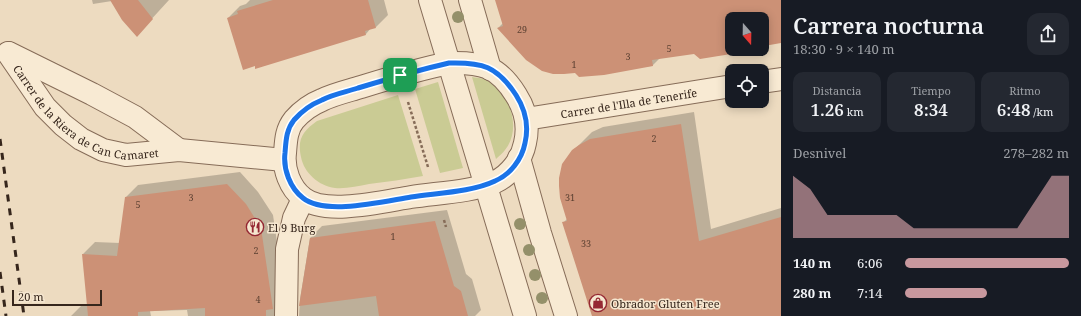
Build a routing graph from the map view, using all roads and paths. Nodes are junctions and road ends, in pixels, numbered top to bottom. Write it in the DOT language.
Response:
graph roads {
  1 [pos="430,0"];
  2 [pos="470,0"];
  3 [pos="449,63"];
  4 [pos="490,68"];
  5 [pos="400,75"];
  6 [pos="781,79"];
  7 [pos="769,81"];
  8 [pos="725,87"];
  9 [pos="526,119"];
  10 [pos="179,150"];
  11 [pos="519,158"];
  12 [pos="284,160"];
  13 [pos="486,185"];
  14 [pos="436,193"];
  15 [pos="303,198"];
  16 [pos="446,227"];
  17 [pos="286,316"];
  18 [pos="525,316"];
  19 [pos="566,316"];
  1 -- 3 [label="street"];
  2 -- 4 [label="street"];
  3 -- 4 [label="street"];
  3 -- 5 [label="street"];
  3 -- 13 [label="street"];
  4 -- 9 [label="street"];
  5 -- 12 [label="street"];
  5 -- 14 [label="path"];
  6 -- 7 [label="street"];
  8 -- 9 [label="street, Carrer de l'Illa de Tenerife"];
  9 -- 11 [label="street"];
  10 -- 10 [label="street, Carrer de la Riera de Can Camaret"];
  10 -- 12 [label="street, Carrer de la Riera de Can Camaret"];
  11 -- 13 [label="street"];
  11 -- 19 [label="street"];
  12 -- 15 [label="street"];
  13 -- 14 [label="street"];
  13 -- 18 [label="street"];
  14 -- 15 [label="street"];
  14 -- 16 [label="path"];
  15 -- 17 [label="street"];
}
